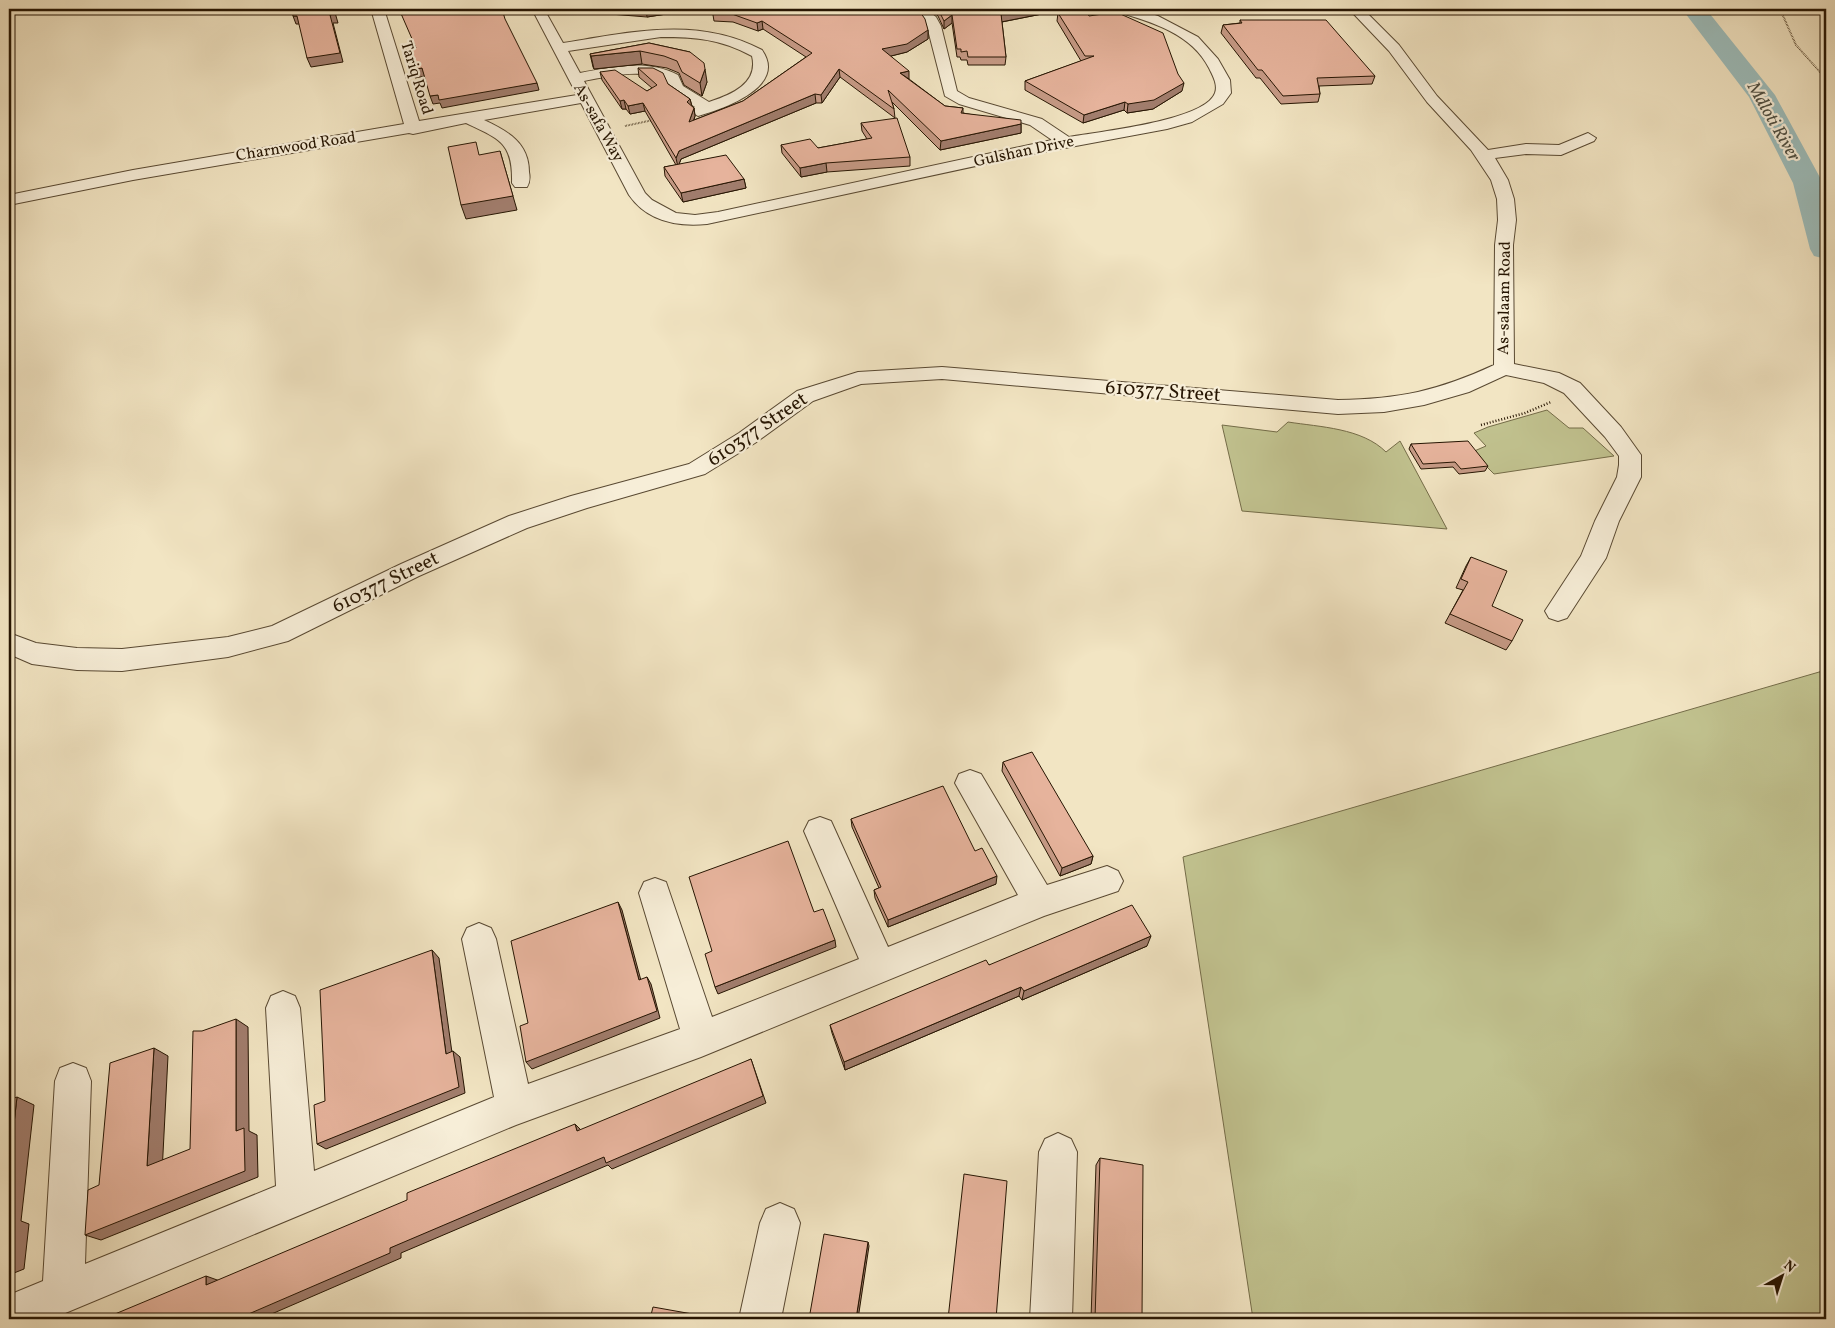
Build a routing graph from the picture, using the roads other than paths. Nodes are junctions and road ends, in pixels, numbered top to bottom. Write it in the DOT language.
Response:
graph roads {
  1 [pos="377,9"];
  2 [pos="538,9"];
  3 [pos="918,9"];
  4 [pos="1123,9"];
  5 [pos="1355,9"];
  6 [pos="559,48"];
  7 [pos="622,72"];
  8 [pos="574,78"];
  9 [pos="636,83"];
  10 [pos="584,98"];
  11 [pos="470,119"];
  12 [pos="413,129"];
  13 [pos="1588,138"];
  14 [pos="1066,142"];
  15 [pos="1484,155"];
  16 [pos="521,183"];
  17 [pos="9,200"];
  18 [pos="677,220"];
  19 [pos="1504,368"];
  20 [pos="1558,610"];
  21 [pos="9,642"];
  22 [pos="970,783"];
  23 [pos="820,831"];
  24 [pos="1107,881"];
  25 [pos="655,893"];
  26 [pos="1040,902"];
  27 [pos="479,939"];
  28 [pos="880,966"];
  29 [pos="283,1008"];
  30 [pos="701,1039"];
  31 [pos="74,1081"];
  32 [pos="515,1106"];
  33 [pos="1058,1152"];
  34 [pos="296,1196"];
  35 [pos="780,1223"];
  36 [pos="62,1294"];
  37 [pos="9,1316"];
  38 [pos="760,1319"];
  39 [pos="1051,1319"];
  1 -- 12 [label="street, Tariq Road"];
  2 -- 6 [label="street, As-safa Way"];
  3 -- 14 [label="street"];
  4 -- 14 [label="street, Gulshan Drive"];
  5 -- 15 [label="street, As-salaam Road"];
  6 -- 7 [label="street"];
  6 -- 8 [label="street, As-safa Way"];
  7 -- 8 [label="street"];
  7 -- 9 [label="street"];
  8 -- 10 [label="street, As-safa Way"];
  10 -- 11 [label="street, Charnwood Road"];
  10 -- 18 [label="street, As-safa Way"];
  11 -- 12 [label="street, Charnwood Road"];
  11 -- 16 [label="street"];
  12 -- 17 [label="street, Charnwood Road"];
  13 -- 15 [label="street"];
  14 -- 18 [label="street, Gulshan Drive"];
  15 -- 19 [label="street, As-salaam Road"];
  19 -- 20 [label="street, As-salaam Road"];
  19 -- 21 [label="street, 610377 Street"];
  22 -- 26 [label="street"];
  23 -- 28 [label="street"];
  24 -- 26 [label="street"];
  25 -- 30 [label="street"];
  26 -- 28 [label="street"];
  27 -- 32 [label="street"];
  28 -- 30 [label="street"];
  29 -- 34 [label="street"];
  30 -- 32 [label="street"];
  31 -- 36 [label="street"];
  32 -- 34 [label="street"];
  33 -- 39 [label="street"];
  34 -- 36 [label="street"];
  35 -- 38 [label="street"];
  36 -- 37 [label="street"];
}
